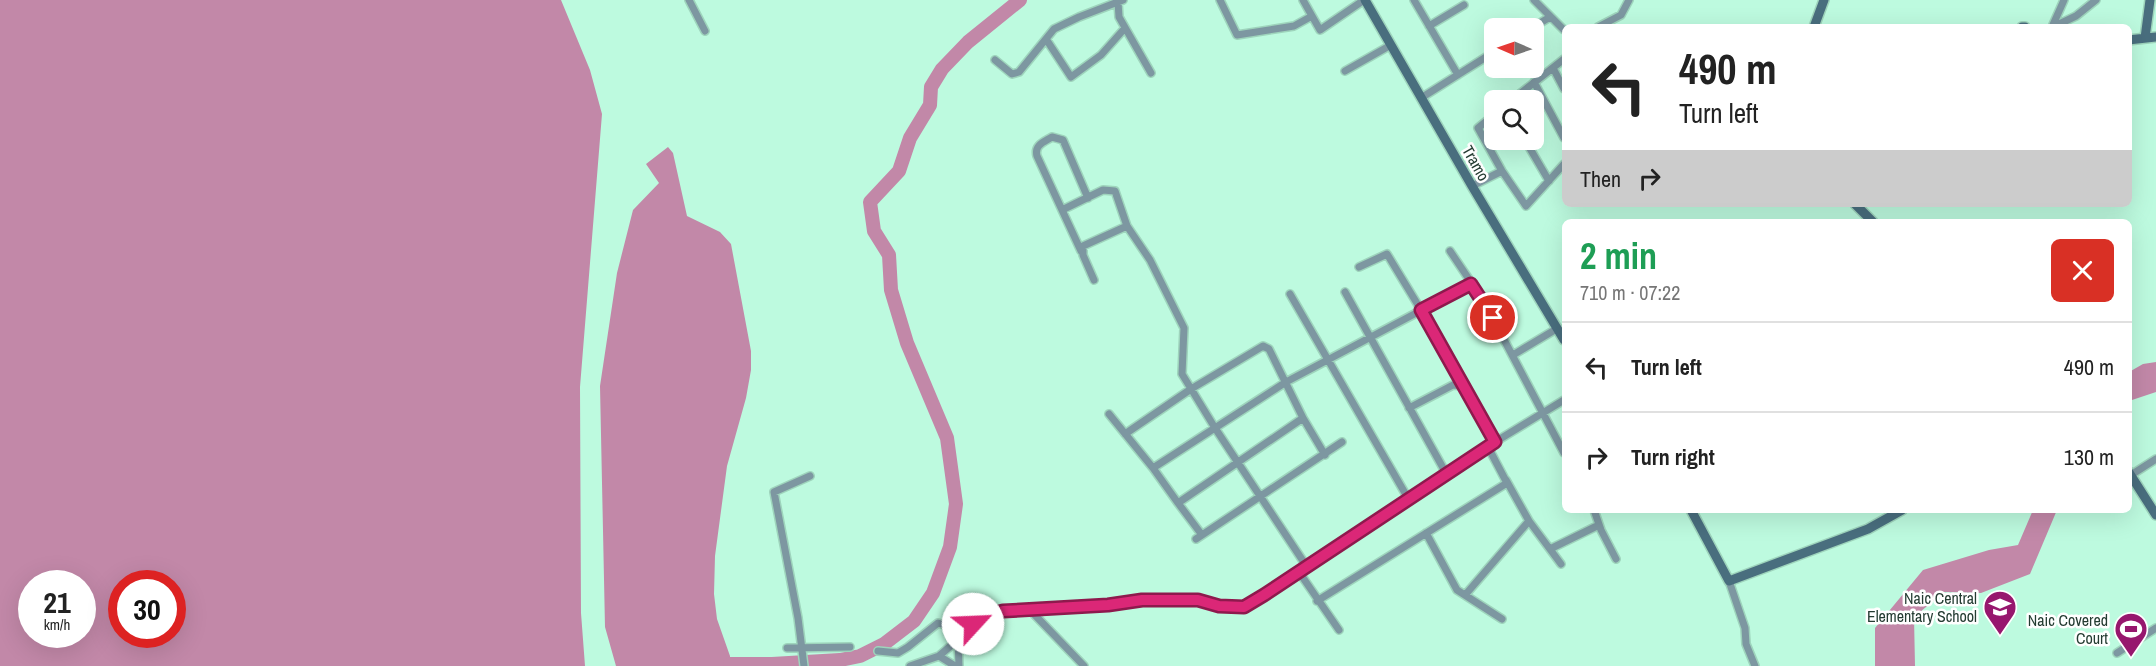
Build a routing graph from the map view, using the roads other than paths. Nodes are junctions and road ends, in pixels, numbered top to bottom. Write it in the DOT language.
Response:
graph roads {
  1 [pos="688,0"];
  2 [pos="1220,0"];
  3 [pos="1303,0"];
  4 [pos="1364,0"];
  5 [pos="1414,0"];
  6 [pos="1534,0"];
  7 [pos="1629,0"];
  8 [pos="1824,0"];
  9 [pos="2064,0"];
  10 [pos="2096,0"];
  11 [pos="2150,0"];
  12 [pos="1120,1"];
  13 [pos="1464,5"];
  14 [pos="1312,16"];
  15 [pos="1550,17"];
  16 [pos="1544,21"];
  17 [pos="1604,24"];
  18 [pos="1815,24"];
  19 [pos="2054,24"];
  20 [pos="2059,24"];
  21 [pos="1429,26"];
  22 [pos="1125,28"];
  23 [pos="1562,28"];
  24 [pos="705,31"];
  25 [pos="2156,37"];
  26 [pos="2145,38"];
  27 [pos="1046,39"];
  28 [pos="2132,40"];
  29 [pos="1391,45"];
  30 [pos="1484,58"];
  31 [pos="995,60"];
  32 [pos="1562,61"];
  33 [pos="1553,68"];
  34 [pos="1345,71"];
  35 [pos="1151,73"];
  36 [pos="1458,75"];
  37 [pos="1534,82"];
  38 [pos="1562,85"];
  39 [pos="1524,90"];
  40 [pos="1421,98"];
  41 [pos="1484,123"];
  42 [pos="1562,134"];
  43 [pos="1484,139"];
  44 [pos="1490,150"];
  45 [pos="1531,150"];
  46 [pos="1562,166"];
  47 [pos="1502,171"];
  48 [pos="1549,181"];
  49 [pos="1472,186"];
  50 [pos="1088,198"];
  51 [pos="1858,207"];
  52 [pos="1062,210"];
  53 [pos="1870,219"];
  54 [pos="1127,226"];
  55 [pos="1450,251"];
  56 [pos="1083,255"];
  57 [pos="1359,267"];
  58 [pos="1094,280"];
  59 [pos="1471,284"];
  60 [pos="1345,292"];
  61 [pos="1290,294"];
  62 [pos="1421,310"];
  63 [pos="1558,328"];
  64 [pos="1562,336"];
  65 [pos="1370,337"];
  66 [pos="1513,356"];
  67 [pos="1328,360"];
  68 [pos="1286,382"];
  69 [pos="1464,386"];
  70 [pos="1191,389"];
  71 [pos="1562,401"];
  72 [pos="1409,408"];
  73 [pos="1109,414"];
  74 [pos="1543,414"];
  75 [pos="1303,418"];
  76 [pos="1215,428"];
  77 [pos="1125,434"];
  78 [pos="1342,442"];
  79 [pos="1495,442"];
  80 [pos="1488,447"];
  81 [pos="1562,449"];
  82 [pos="1325,456"];
  83 [pos="2156,459"];
  84 [pos="1238,462"];
  85 [pos="1153,468"];
  86 [pos="2132,472"];
  87 [pos="1447,475"];
  88 [pos="810,476"];
  89 [pos="2132,476"];
  90 [pos="1506,480"];
  91 [pos="1261,497"];
  92 [pos="1409,500"];
  93 [pos="1178,503"];
  94 [pos="1595,513"];
  95 [pos="1693,513"];
  96 [pos="1897,513"];
  97 [pos="2156,515"];
  98 [pos="1529,521"];
  99 [pos="1599,525"];
  100 [pos="1426,533"];
  101 [pos="1550,549"];
  102 [pos="1616,559"];
  103 [pos="1561,564"];
  104 [pos="1307,567"];
  105 [pos="1299,572"];
  106 [pos="1729,581"];
  107 [pos="1466,594"];
  108 [pos="1317,601"];
  109 [pos="1030,610"];
  110 [pos="1502,619"];
  111 [pos="2156,628"];
  112 [pos="1339,630"];
  113 [pos="966,631"];
  114 [pos="958,638"];
  115 [pos="850,647"];
  116 [pos="787,648"];
  117 [pos="803,651"];
  118 [pos="879,651"];
  119 [pos="2117,653"];
  120 [pos="939,656"];
  121 [pos="804,666"];
  122 [pos="910,666"];
  123 [pos="957,666"];
  124 [pos="1084,666"];
  125 [pos="1755,666"];
  1 -- 24 [label="street"];
  2 -- 14 [label="street"];
  3 -- 14 [label="street"];
  4 -- 14 [label="street"];
  4 -- 29 [label="street, Tramo"];
  5 -- 21 [label="street"];
  6 -- 15 [label="street"];
  7 -- 17 [label="street"];
  8 -- 18 [label="street"];
  9 -- 19 [label="street"];
  10 -- 20 [label="street"];
  11 -- 26 [label="street"];
  12 -- 22 [label="street"];
  12 -- 27 [label="street"];
  13 -- 21 [label="street"];
  15 -- 16 [label="street"];
  15 -- 23 [label="street"];
  21 -- 36 [label="street"];
  22 -- 27 [label="street"];
  22 -- 35 [label="street"];
  25 -- 26 [label="street"];
  26 -- 28 [label="street"];
  27 -- 31 [label="street"];
  29 -- 34 [label="street"];
  29 -- 40 [label="street, Tramo"];
  30 -- 36 [label="street"];
  32 -- 33 [label="street"];
  33 -- 37 [label="street"];
  33 -- 38 [label="street"];
  36 -- 40 [label="street"];
  37 -- 39 [label="street"];
  37 -- 42 [label="street"];
  40 -- 49 [label="street, Tramo"];
  41 -- 43 [label="street"];
  44 -- 47 [label="street"];
  45 -- 48 [label="street"];
  46 -- 48 [label="street"];
  47 -- 48 [label="street"];
  47 -- 49 [label="street"];
  49 -- 63 [label="street, Tramo"];
  50 -- 52 [label="street"];
  50 -- 52 [label="street"];
  50 -- 54 [label="street"];
  51 -- 53 [label="street"];
  52 -- 56 [label="street"];
  54 -- 56 [label="street"];
  54 -- 70 [label="street"];
  55 -- 59 [label="street"];
  56 -- 58 [label="street"];
  57 -- 62 [label="street"];
  59 -- 62 [label="street"];
  59 -- 66 [label="street"];
  60 -- 65 [label="street"];
  61 -- 67 [label="street"];
  62 -- 65 [label="street"];
  62 -- 69 [label="street"];
  63 -- 64 [label="street, Tramo"];
  63 -- 66 [label="street"];
  65 -- 67 [label="street"];
  65 -- 72 [label="street"];
  66 -- 74 [label="street"];
  67 -- 68 [label="street"];
  67 -- 92 [label="street"];
  68 -- 70 [label="street"];
  68 -- 75 [label="street"];
  68 -- 76 [label="street"];
  69 -- 72 [label="street"];
  69 -- 79 [label="street"];
  70 -- 76 [label="street"];
  70 -- 77 [label="street"];
  71 -- 74 [label="street"];
  72 -- 87 [label="street"];
  73 -- 77 [label="street"];
  74 -- 79 [label="street"];
  74 -- 81 [label="street"];
  75 -- 82 [label="street"];
  75 -- 84 [label="street"];
  76 -- 84 [label="street"];
  76 -- 85 [label="street"];
  77 -- 85 [label="street"];
  78 -- 82 [label="street"];
  79 -- 80 [label="street"];
  80 -- 87 [label="street"];
  80 -- 90 [label="street"];
  82 -- 91 [label="street"];
  83 -- 86 [label="street"];
  84 -- 91 [label="street"];
  84 -- 93 [label="street"];
  85 -- 93 [label="street"];
  87 -- 92 [label="street"];
  88 -- 117 [label="street"];
  89 -- 97 [label="street"];
  90 -- 98 [label="street"];
  90 -- 100 [label="street"];
  91 -- 93 [label="street"];
  91 -- 104 [label="street"];
  92 -- 104 [label="street"];
  94 -- 99 [label="street"];
  95 -- 106 [label="street"];
  96 -- 106 [label="street"];
  98 -- 101 [label="street"];
  98 -- 107 [label="street"];
  99 -- 101 [label="street"];
  99 -- 102 [label="street"];
  100 -- 107 [label="street"];
  100 -- 108 [label="street"];
  101 -- 103 [label="street"];
  104 -- 105 [label="street"];
  105 -- 108 [label="street"];
  105 -- 109 [label="street"];
  106 -- 125 [label="street"];
  107 -- 110 [label="street"];
  108 -- 112 [label="street"];
  109 -- 113 [label="street"];
  109 -- 124 [label="street"];
  111 -- 119 [label="street"];
  113 -- 114 [label="street"];
  113 -- 118 [label="street"];
  114 -- 120 [label="street"];
  114 -- 123 [label="street"];
  115 -- 117 [label="street"];
  116 -- 117 [label="street"];
  117 -- 121 [label="street"];
  120 -- 122 [label="street"];
  120 -- 123 [label="street"];
}
